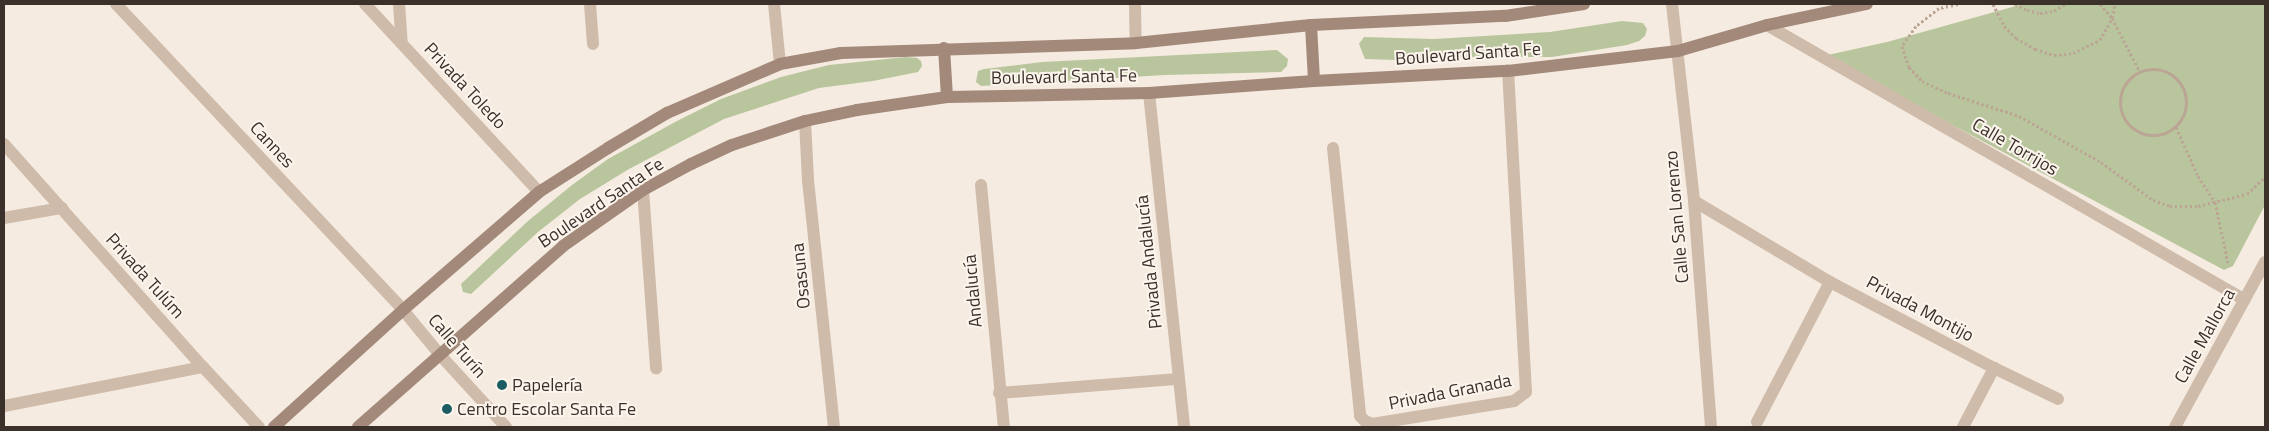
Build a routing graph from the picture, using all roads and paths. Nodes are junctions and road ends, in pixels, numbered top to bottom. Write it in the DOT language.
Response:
graph roads {
  1 [pos="116,4"];
  2 [pos="365,4"];
  3 [pos="399,4"];
  4 [pos="590,4"];
  5 [pos="774,4"];
  6 [pos="1135,4"];
  7 [pos="1584,4"];
  8 [pos="1672,4"];
  9 [pos="1867,4"];
  10 [pos="1958,4"];
  11 [pos="1993,4"];
  12 [pos="2015,4"];
  13 [pos="2065,4"];
  14 [pos="2100,4"];
  15 [pos="2115,4"];
  16 [pos="2112,18"];
  17 [pos="1311,25"];
  18 [pos="1767,25"];
  19 [pos="402,43"];
  20 [pos="1136,43"];
  21 [pos="593,44"];
  22 [pos="944,48"];
  23 [pos="1678,51"];
  24 [pos="780,64"];
  25 [pos="1508,71"];
  26 [pos="2140,72"];
  27 [pos="1314,80"];
  28 [pos="1149,93"];
  29 [pos="947,97"];
  30 [pos="805,121"];
  31 [pos="2176,127"];
  32 [pos="4,144"];
  33 [pos="1333,148"];
  34 [pos="2265,177"];
  35 [pos="981,186"];
  36 [pos="643,190"];
  37 [pos="539,192"];
  38 [pos="1694,202"];
  39 [pos="2215,202"];
  40 [pos="62,208"];
  41 [pos="4,218"];
  42 [pos="2265,262"];
  43 [pos="1830,282"];
  44 [pos="2219,285"];
  45 [pos="2246,300"];
  46 [pos="403,310"];
  47 [pos="441,356"];
  48 [pos="203,367"];
  49 [pos="1994,368"];
  50 [pos="656,369"];
  51 [pos="1178,379"];
  52 [pos="1000,393"];
  53 [pos="2058,398"];
  54 [pos="4,406"];
  55 [pos="1757,422"];
  56 [pos="259,427"];
  57 [pos="274,427"];
  58 [pos="358,427"];
  59 [pos="506,427"];
  60 [pos="834,427"];
  61 [pos="1004,427"];
  62 [pos="1184,427"];
  63 [pos="1711,427"];
  64 [pos="1962,427"];
  65 [pos="2175,427"];
  1 -- 46 [label="street, Cannes"];
  2 -- 19 [label="street, Privada Toledo"];
  3 -- 19 [label="street"];
  4 -- 21 [label="street"];
  5 -- 24 [label="street"];
  6 -- 20 [label="street"];
  7 -- 17 [label="main road, Boulevard Santa Fe"];
  8 -- 23 [label="street, Calle San Lorenzo"];
  9 -- 18 [label="main road, Boulevard Santa Fe"];
  10 -- 39 [label="path"];
  11 -- 16 [label="path"];
  12 -- 13 [label="path"];
  14 -- 16 [label="path"];
  15 -- 16 [label="path"];
  16 -- 26 [label="path"];
  17 -- 20 [label="main road, Boulevard Santa Fe"];
  17 -- 27 [label="main road"];
  18 -- 23 [label="main road, Boulevard Santa Fe"];
  18 -- 44 [label="street, Calle Torrijos"];
  19 -- 37 [label="street, Privada Toledo"];
  20 -- 22 [label="main road, Boulevard Santa Fe"];
  22 -- 24 [label="main road, Boulevard Santa Fe"];
  22 -- 29 [label="main road"];
  23 -- 25 [label="main road, Boulevard Santa Fe"];
  23 -- 38 [label="street, Calle San Lorenzo"];
  24 -- 37 [label="main road, Boulevard Santa Fe"];
  25 -- 27 [label="main road, Boulevard Santa Fe"];
  25 -- 33 [label="street, Privada Granada"];
  26 -- 31 [label="path"];
  26 -- 31 [label="path"];
  27 -- 28 [label="main road, Boulevard Santa Fe"];
  28 -- 29 [label="main road, Boulevard Santa Fe"];
  28 -- 51 [label="street, Privada Andalucía"];
  29 -- 30 [label="main road, Boulevard Santa Fe"];
  30 -- 36 [label="main road, Boulevard Santa Fe"];
  30 -- 60 [label="street, Osasuna"];
  31 -- 39 [label="path"];
  32 -- 40 [label="street, Privada Tulúm"];
  34 -- 39 [label="path"];
  35 -- 52 [label="street, Andalucía"];
  36 -- 47 [label="main road, Boulevard Santa Fe"];
  36 -- 50 [label="street"];
  37 -- 46 [label="main road, Boulevard Santa Fe"];
  38 -- 43 [label="street, Privada Montijo"];
  38 -- 63 [label="street, Calle San Lorenzo"];
  39 -- 44 [label="path"];
  40 -- 41 [label="street"];
  40 -- 48 [label="street, Privada Tulúm"];
  42 -- 45 [label="street, Calle Mallorca"];
  43 -- 49 [label="street, Privada Montijo"];
  43 -- 55 [label="street"];
  44 -- 45 [label="street, Calle Torrijos"];
  45 -- 65 [label="street, Calle Mallorca"];
  46 -- 47 [label="street, Calle Turín"];
  46 -- 57 [label="main road, Boulevard Santa Fe"];
  47 -- 58 [label="main road, Boulevard Santa Fe"];
  47 -- 59 [label="street, Calle Turín"];
  48 -- 54 [label="street"];
  48 -- 56 [label="street, Privada Tulúm"];
  49 -- 53 [label="street, Privada Montijo"];
  49 -- 64 [label="street"];
  51 -- 52 [label="street"];
  51 -- 62 [label="street, Privada Andalucía"];
  52 -- 61 [label="street, Andalucía"];
}
